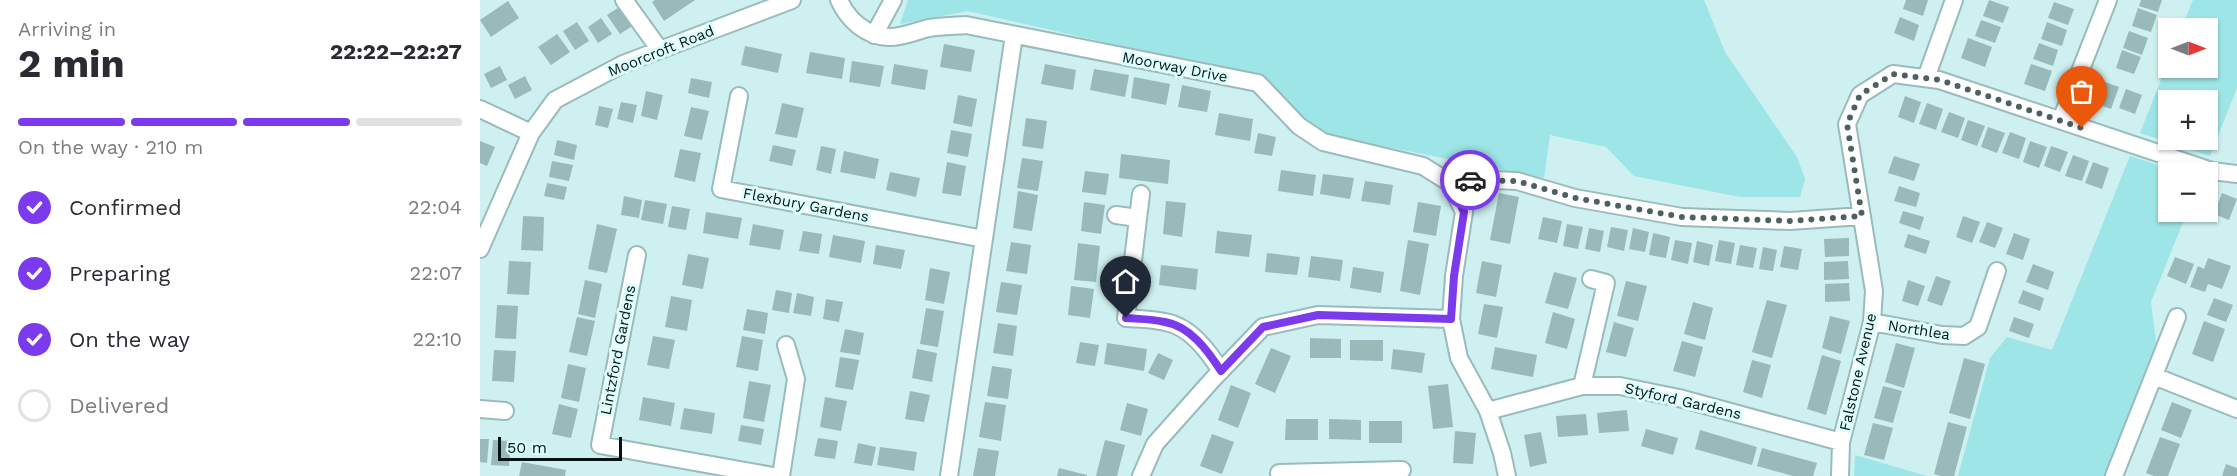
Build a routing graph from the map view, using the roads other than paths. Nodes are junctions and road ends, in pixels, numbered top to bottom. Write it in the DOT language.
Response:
graph roads {
  1 [pos="624,0"];
  2 [pos="792,0"];
  3 [pos="839,0"];
  4 [pos="893,0"];
  5 [pos="1954,0"];
  6 [pos="2108,0"];
  7 [pos="874,34"];
  8 [pos="1014,35"];
  9 [pos="660,50"];
  10 [pos="1926,78"];
  11 [pos="740,96"];
  12 [pos="480,109"];
  13 [pos="2061,120"];
  14 [pos="531,133"];
  15 [pos="2237,174"];
  16 [pos="1450,183"];
  17 [pos="1141,194"];
  18 [pos="1116,215"];
  19 [pos="1862,216"];
  20 [pos="1138,218"];
  21 [pos="984,239"];
  22 [pos="480,249"];
  23 [pos="637,255"];
  24 [pos="1997,272"];
  25 [pos="1591,279"];
  26 [pos="2178,317"];
  27 [pos="1451,319"];
  28 [pos="1872,322"];
  29 [pos="786,345"];
  30 [pos="1221,371"];
  31 [pos="2154,376"];
  32 [pos="1582,386"];
  33 [pos="480,409"];
  34 [pos="2237,409"];
  35 [pos="505,411"];
  36 [pos="1488,411"];
  37 [pos="1841,442"];
  38 [pos="1402,470"];
  39 [pos="1279,473"];
  40 [pos="1313,474"];
  41 [pos="773,476"];
  42 [pos="781,476"];
  43 [pos="949,476"];
  44 [pos="1141,476"];
  45 [pos="1507,476"];
  46 [pos="1840,476"];
  47 [pos="2114,476"];
  1 -- 9 [label="street"];
  2 -- 9 [label="street, Moorcroft Road"];
  3 -- 7 [label="street"];
  4 -- 7 [label="street"];
  5 -- 10 [label="street"];
  6 -- 13 [label="street"];
  7 -- 8 [label="street, Moorway Drive"];
  8 -- 16 [label="street, Moorway Drive"];
  8 -- 21 [label="street"];
  9 -- 14 [label="street, Moorcroft Road"];
  10 -- 13 [label="street, Falstone Avenue"];
  10 -- 19 [label="street, Falstone Avenue"];
  11 -- 21 [label="street, Flexbury Gardens"];
  12 -- 14 [label="street"];
  13 -- 15 [label="street, Falstone Avenue"];
  14 -- 22 [label="street, Moorcroft Road"];
  16 -- 19 [label="street"];
  16 -- 27 [label="street"];
  17 -- 20 [label="street"];
  18 -- 20 [label="street"];
  19 -- 28 [label="street, Falstone Avenue"];
  20 -- 30 [label="street"];
  21 -- 43 [label="street"];
  23 -- 41 [label="street, Lintzford Gardens"];
  24 -- 28 [label="street, Northlea"];
  25 -- 32 [label="street"];
  26 -- 31 [label="street"];
  27 -- 30 [label="street"];
  27 -- 36 [label="street"];
  28 -- 37 [label="street, Falstone Avenue"];
  29 -- 42 [label="street"];
  30 -- 44 [label="street"];
  31 -- 34 [label="street"];
  31 -- 47 [label="street"];
  32 -- 36 [label="street, Styford Gardens"];
  32 -- 37 [label="street, Styford Gardens"];
  33 -- 35 [label="street"];
  36 -- 45 [label="street"];
  37 -- 46 [label="street, Falstone Avenue"];
  38 -- 40 [label="street"];
  39 -- 40 [label="street"];
}
